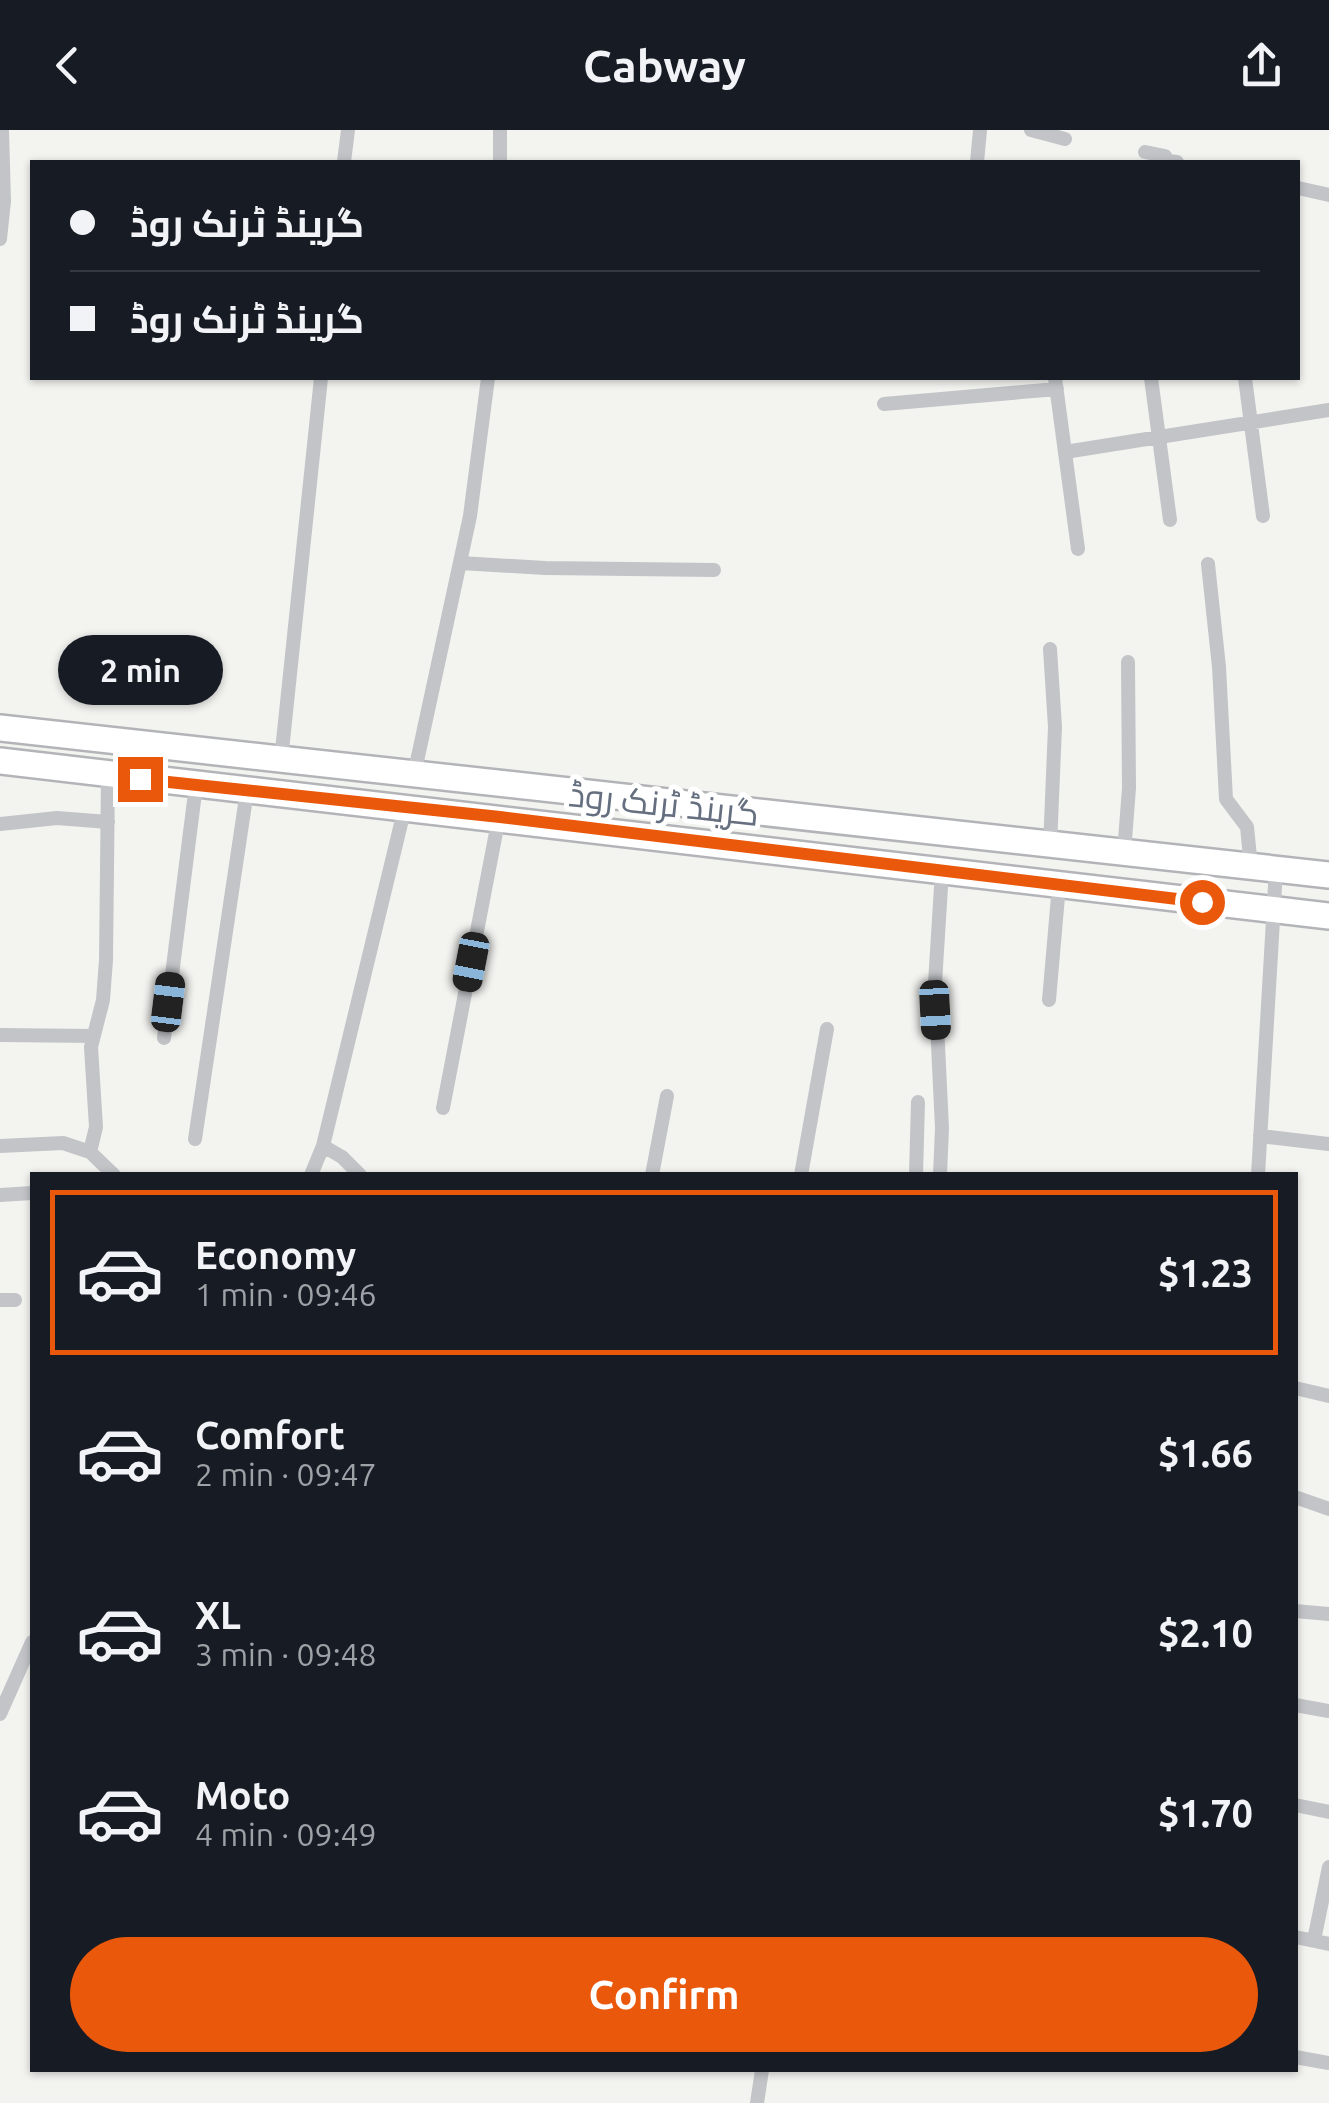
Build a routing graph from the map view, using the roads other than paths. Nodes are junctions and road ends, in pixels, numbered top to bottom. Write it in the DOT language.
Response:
graph roads {
  1 [pos="2,130"];
  2 [pos="348,130"];
  3 [pos="500,130"];
  4 [pos="980,130"];
  5 [pos="1031,130"];
  6 [pos="1064,138"];
  7 [pos="1145,152"];
  8 [pos="344,160"];
  9 [pos="500,160"];
  10 [pos="977,160"];
  11 [pos="1168,160"];
  12 [pos="1300,188"];
  13 [pos="1329,195"];
  14 [pos="0,239"];
  15 [pos="321,380"];
  16 [pos="488,380"];
  17 [pos="1151,380"];
  18 [pos="1245,380"];
  19 [pos="1056,383"];
  20 [pos="884,404"];
  21 [pos="1329,410"];
  22 [pos="1251,421"];
  23 [pos="1159,438"];
  24 [pos="1065,452"];
  25 [pos="1264,516"];
  26 [pos="1170,520"];
  27 [pos="1078,549"];
  28 [pos="460,563"];
  29 [pos="1208,564"];
  30 [pos="714,570"];
  31 [pos="1050,650"];
  32 [pos="1128,662"];
  33 [pos="0,728"];
  34 [pos="281,760"];
  35 [pos="0,761"];
  36 [pos="108,775"];
  37 [pos="414,775"];
  38 [pos="196,786"];
  39 [pos="248,791"];
  40 [pos="405,807"];
  41 [pos="500,817"];
  42 [pos="108,822"];
  43 [pos="0,824"];
  44 [pos="1050,846"];
  45 [pos="1124,854"];
  46 [pos="1264,868"];
  47 [pos="942,871"];
  48 [pos="1329,874"];
  49 [pos="1059,885"];
  50 [pos="1273,911"];
  51 [pos="1329,916"];
  52 [pos="1049,1000"];
  53 [pos="827,1029"];
  54 [pos="0,1036"];
  55 [pos="94,1036"];
  56 [pos="164,1038"];
  57 [pos="667,1096"];
  58 [pos="918,1102"];
  59 [pos="443,1108"];
  60 [pos="1260,1136"];
  61 [pos="195,1139"];
  62 [pos="1329,1144"];
  63 [pos="0,1146"];
  64 [pos="323,1146"];
  65 [pos="90,1152"];
  66 [pos="802,1170"];
  67 [pos="111,1172"];
  68 [pos="312,1172"];
  69 [pos="357,1172"];
  70 [pos="653,1172"];
  71 [pos="916,1172"];
  72 [pos="940,1172"];
  73 [pos="1258,1172"];
  74 [pos="30,1193"];
  75 [pos="0,1196"];
  76 [pos="1298,1389"];
  77 [pos="1329,1396"];
  78 [pos="1298,1498"];
  79 [pos="1329,1510"];
  80 [pos="1298,1611"];
  81 [pos="1329,1614"];
  82 [pos="30,1646"];
  83 [pos="1298,1706"];
  84 [pos="1329,1712"];
  85 [pos="0,1714"];
  86 [pos="1298,1806"];
  87 [pos="1329,1812"];
  88 [pos="1329,1867"];
  89 [pos="1321,1942"];
  90 [pos="1298,2058"];
  91 [pos="1329,2063"];
  92 [pos="762,2072"];
  93 [pos="757,2103"];
  1 -- 14 [label="street"];
  2 -- 8 [label="street"];
  3 -- 9 [label="street"];
  4 -- 10 [label="street"];
  5 -- 6 [label="street"];
  7 -- 11 [label="street"];
  12 -- 13 [label="street"];
  15 -- 34 [label="street"];
  16 -- 28 [label="street"];
  17 -- 23 [label="street"];
  18 -- 22 [label="street"];
  19 -- 20 [label="street"];
  19 -- 24 [label="street"];
  21 -- 22 [label="street"];
  22 -- 23 [label="street"];
  22 -- 25 [label="street"];
  23 -- 24 [label="street"];
  23 -- 26 [label="street"];
  24 -- 27 [label="street"];
  28 -- 30 [label="street"];
  28 -- 37 [label="street"];
  29 -- 46 [label="street"];
  31 -- 44 [label="street"];
  32 -- 45 [label="street"];
  33 -- 34 [label="highway, گرینڈ ٹرنک روڈ"];
  34 -- 37 [label="highway, گرینڈ ٹرنک روڈ"];
  35 -- 36 [label="highway, گرینڈ ٹرنک روڈ"];
  36 -- 38 [label="highway, گرینڈ ٹرنک روڈ"];
  36 -- 42 [label="street"];
  37 -- 44 [label="highway, گرینڈ ٹرنک روڈ"];
  38 -- 39 [label="highway, گرینڈ ٹرنک روڈ"];
  38 -- 56 [label="street"];
  39 -- 40 [label="highway, گرینڈ ٹرنک روڈ"];
  39 -- 61 [label="street"];
  40 -- 41 [label="highway, گرینڈ ٹرنک روڈ"];
  40 -- 64 [label="street"];
  41 -- 47 [label="highway, گرینڈ ٹرنک روڈ"];
  41 -- 59 [label="street"];
  42 -- 43 [label="street"];
  42 -- 55 [label="street"];
  44 -- 45 [label="highway, گرینڈ ٹرنک روڈ"];
  45 -- 46 [label="highway, گرینڈ ٹرنک روڈ"];
  46 -- 48 [label="highway, گرینڈ ٹرنک روڈ"];
  46 -- 50 [label="street"];
  47 -- 49 [label="highway, گرینڈ ٹرنک روڈ"];
  47 -- 72 [label="street"];
  49 -- 50 [label="highway, گرینڈ ٹرنک روڈ"];
  49 -- 52 [label="street"];
  50 -- 51 [label="highway, گرینڈ ٹرنک روڈ"];
  50 -- 60 [label="street"];
  53 -- 66 [label="street"];
  54 -- 55 [label="street"];
  55 -- 65 [label="street"];
  57 -- 70 [label="street"];
  58 -- 71 [label="street"];
  60 -- 62 [label="street"];
  60 -- 73 [label="street"];
  63 -- 65 [label="street"];
  64 -- 68 [label="street"];
  64 -- 69 [label="street"];
  65 -- 67 [label="street"];
  74 -- 75 [label="street"];
  76 -- 77 [label="street"];
  78 -- 79 [label="street"];
  80 -- 81 [label="street"];
  82 -- 85 [label="street"];
  83 -- 84 [label="street"];
  86 -- 87 [label="street"];
  88 -- 89 [label="street"];
  90 -- 91 [label="street"];
  92 -- 93 [label="street"];
}
